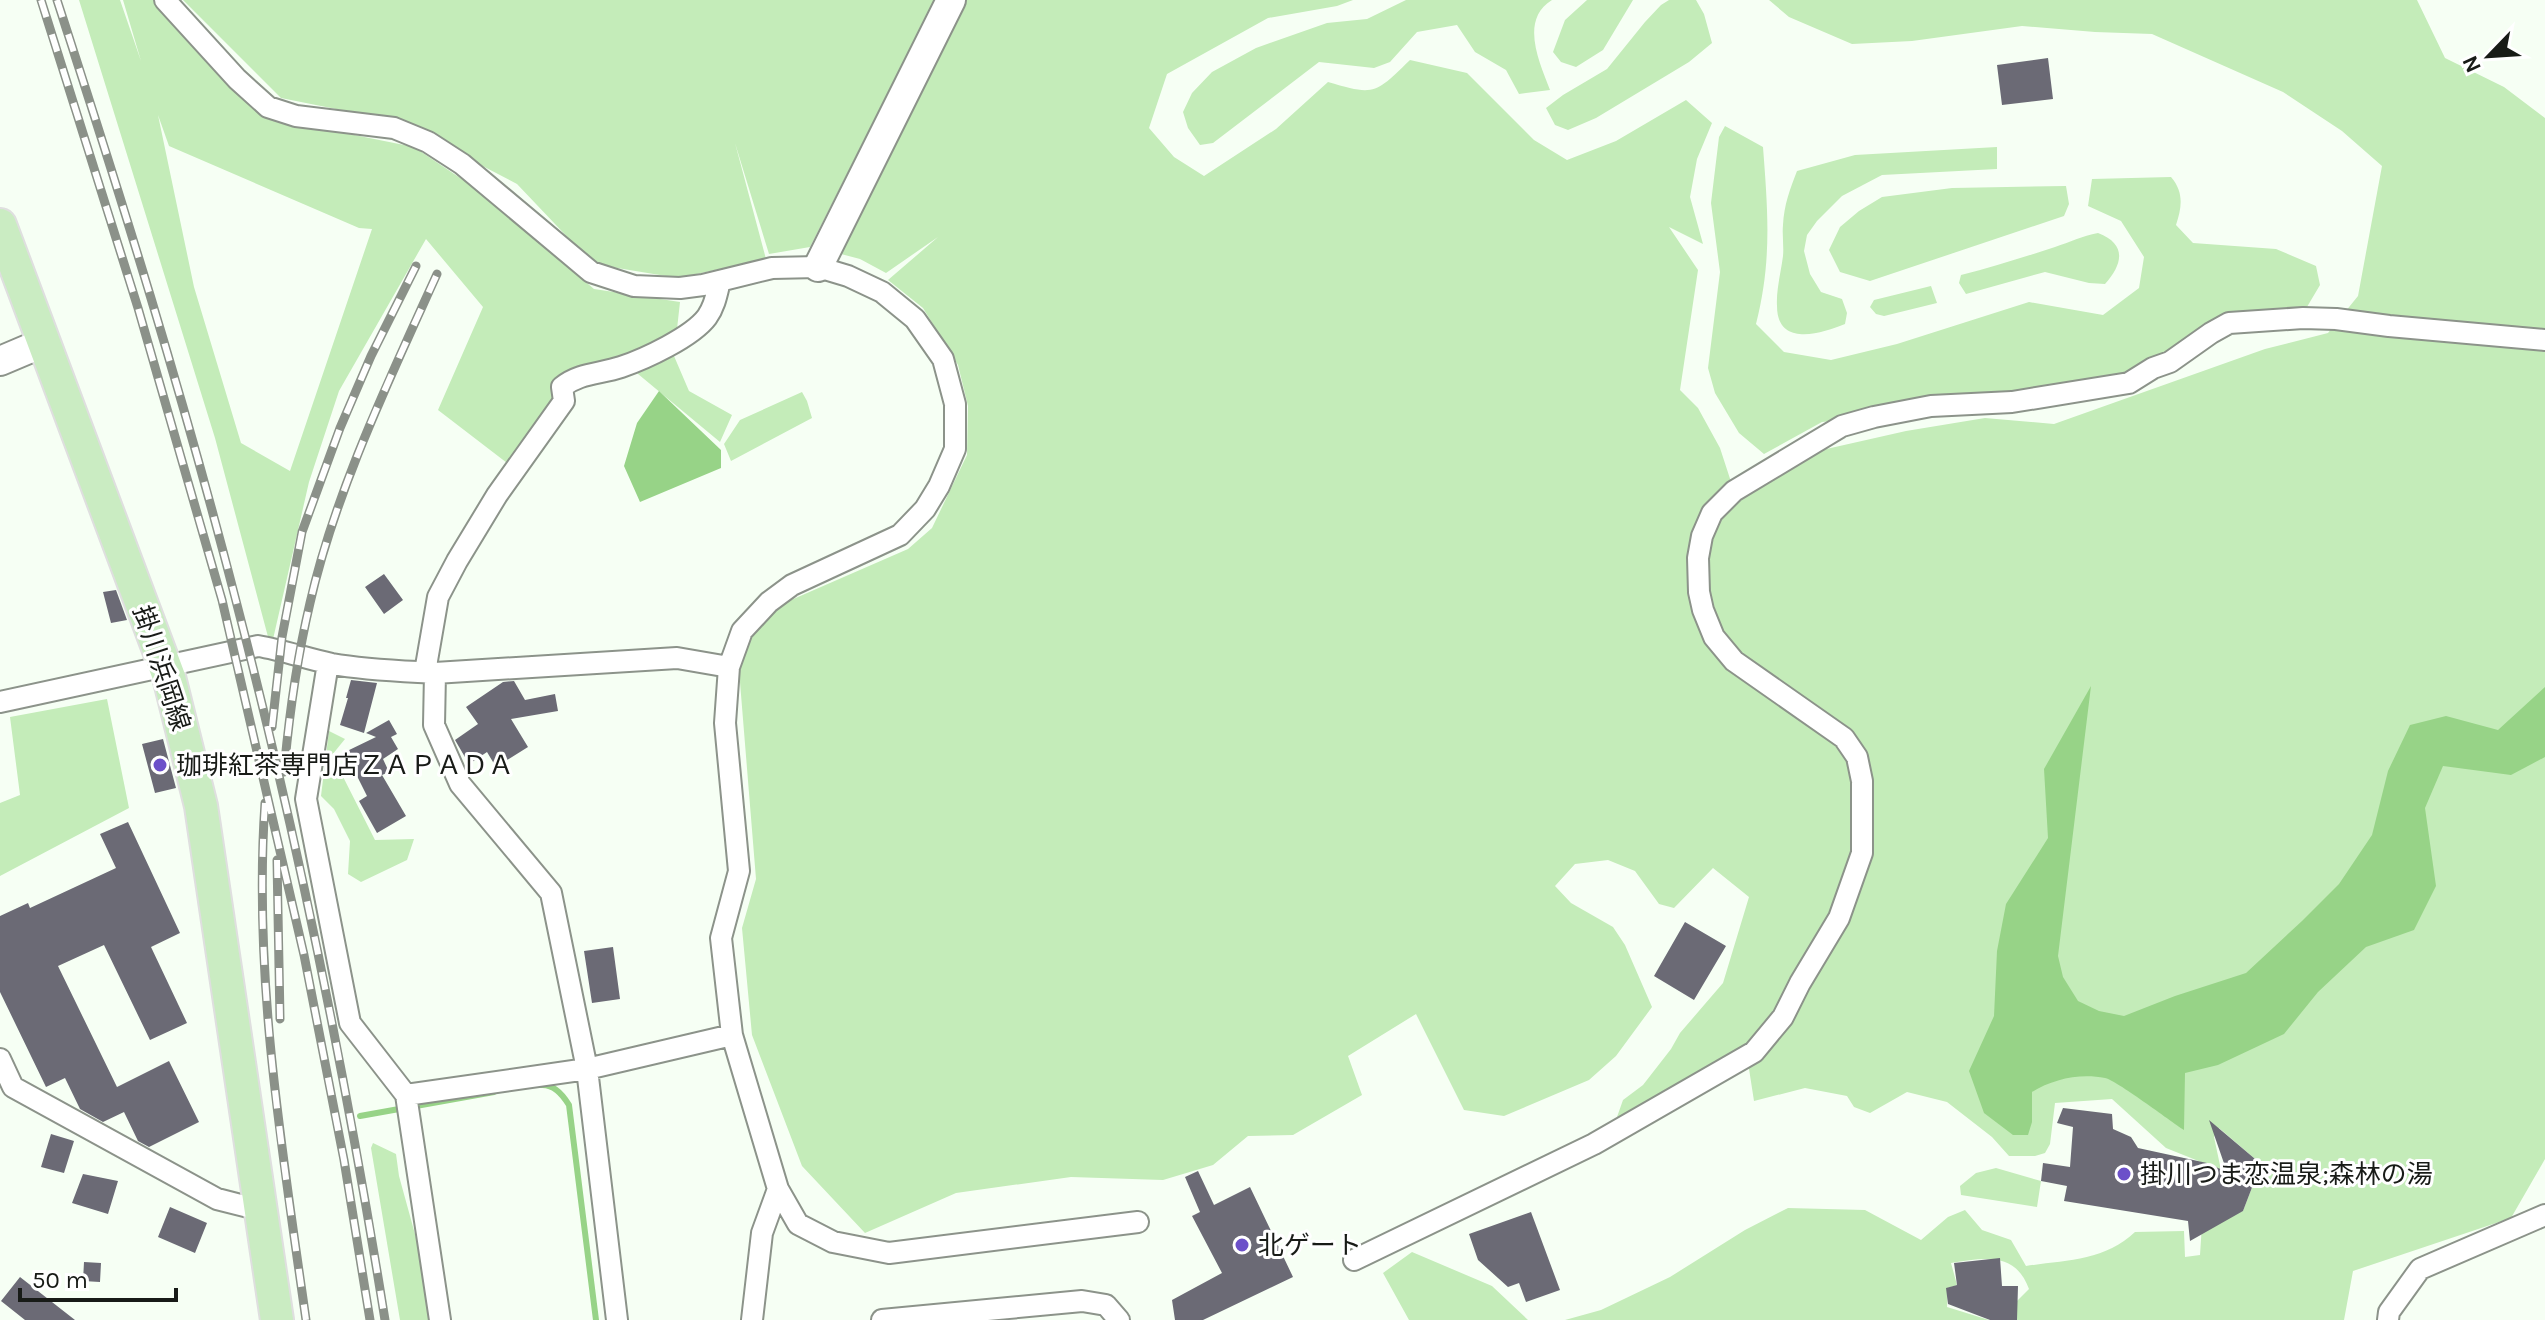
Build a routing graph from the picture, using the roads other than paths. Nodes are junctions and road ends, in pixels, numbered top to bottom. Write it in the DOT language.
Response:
graph roads {
  1 [pos="165,0"];
  2 [pos="951,0"];
  3 [pos="0,225"];
  4 [pos="818,267"];
  5 [pos="720,281"];
  6 [pos="2545,340"];
  7 [pos="45,342"];
  8 [pos="0,361"];
  9 [pos="328,663"];
  10 [pos="166,667"];
  11 [pos="729,667"];
  12 [pos="430,673"];
  13 [pos="0,702"];
  14 [pos="732,1035"];
  15 [pos="0,1059"];
  16 [pos="587,1069"];
  17 [pos="406,1095"];
  18 [pos="778,1189"];
  19 [pos="260,1210"];
  20 [pos="2545,1215"];
  21 [pos="1138,1222"];
  22 [pos="1354,1260"];
  23 [pos="975,1316"];
  24 [pos="277,1320"];
  25 [pos="440,1320"];
  26 [pos="617,1320"];
  27 [pos="752,1320"];
  28 [pos="882,1320"];
  29 [pos="1119,1320"];
  30 [pos="2388,1320"];
  1 -- 5 [label="street"];
  2 -- 4 [label="street"];
  3 -- 7 [label="main road, 掛川浜岡線"];
  4 -- 5 [label="street"];
  4 -- 11 [label="street"];
  5 -- 12 [label="street"];
  6 -- 22 [label="street"];
  7 -- 8 [label="street"];
  7 -- 10 [label="main road, 掛川浜岡線"];
  9 -- 10 [label="street"];
  9 -- 12 [label="street"];
  9 -- 17 [label="street"];
  10 -- 13 [label="street"];
  10 -- 19 [label="main road, 掛川浜岡線"];
  11 -- 12 [label="street"];
  11 -- 14 [label="street"];
  12 -- 16 [label="street"];
  14 -- 16 [label="street"];
  14 -- 18 [label="street"];
  15 -- 19 [label="street"];
  16 -- 17 [label="street"];
  16 -- 26 [label="street"];
  17 -- 25 [label="street"];
  18 -- 21 [label="street"];
  18 -- 27 [label="street"];
  19 -- 24 [label="main road, 掛川浜岡線"];
  20 -- 30 [label="street"];
  23 -- 28 [label="street"];
  23 -- 29 [label="street"];
}
